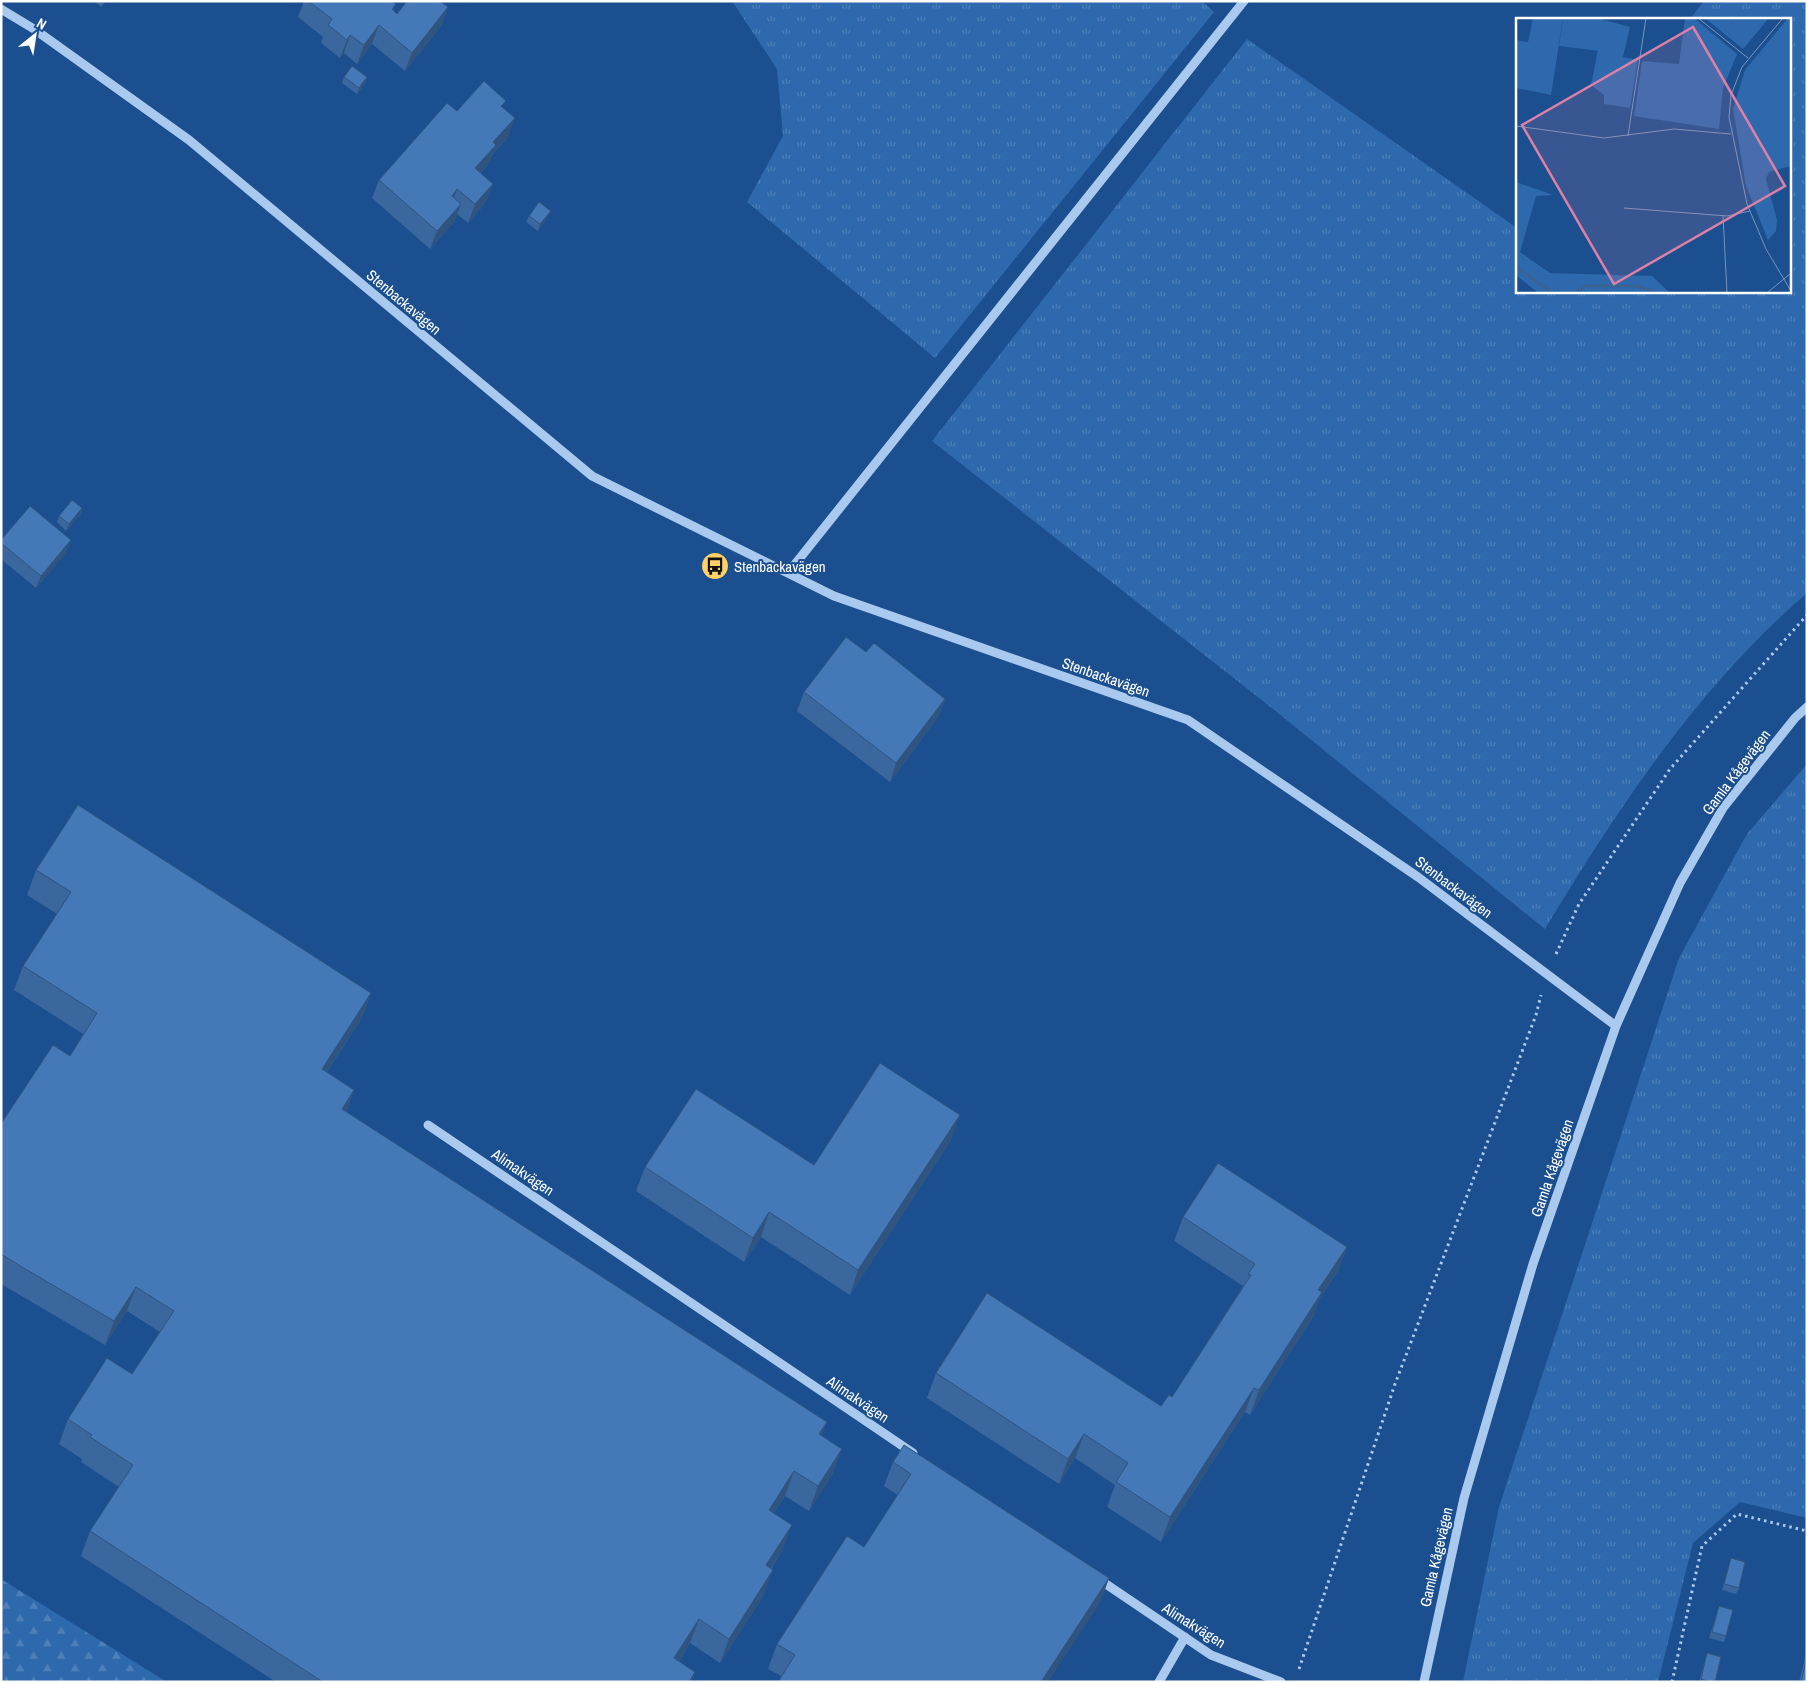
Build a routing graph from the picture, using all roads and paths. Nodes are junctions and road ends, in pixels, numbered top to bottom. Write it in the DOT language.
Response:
graph roads {
  1 [pos="1244,1"];
  2 [pos="1,9"];
  3 [pos="788,573"];
  4 [pos="1807,615"];
  5 [pos="1807,708"];
  6 [pos="1546,974"];
  7 [pos="1616,1026"];
  8 [pos="428,1125"];
  9 [pos="922,1459"];
  10 [pos="1807,1530"];
  11 [pos="1086,1570"];
  12 [pos="1185,1637"];
  13 [pos="1298,1672"];
  14 [pos="1159,1682"];
  15 [pos="1281,1682"];
  16 [pos="1424,1682"];
  17 [pos="1672,1682"];
  1 -- 3 [label="street"];
  2 -- 3 [label="street, Stenbackavägen"];
  3 -- 6 [label="street, Stenbackavägen"];
  4 -- 6 [label="path"];
  5 -- 7 [label="street, Gamla Kågevägen"];
  6 -- 7 [label="street, Stenbackavägen"];
  6 -- 13 [label="path"];
  7 -- 16 [label="street, Gamla Kågevägen"];
  8 -- 9 [label="street, Alimakvägen"];
  10 -- 17 [label="path"];
  11 -- 12 [label="street, Alimakvägen"];
  12 -- 14 [label="street"];
  12 -- 15 [label="street, Alimakvägen"];
}
